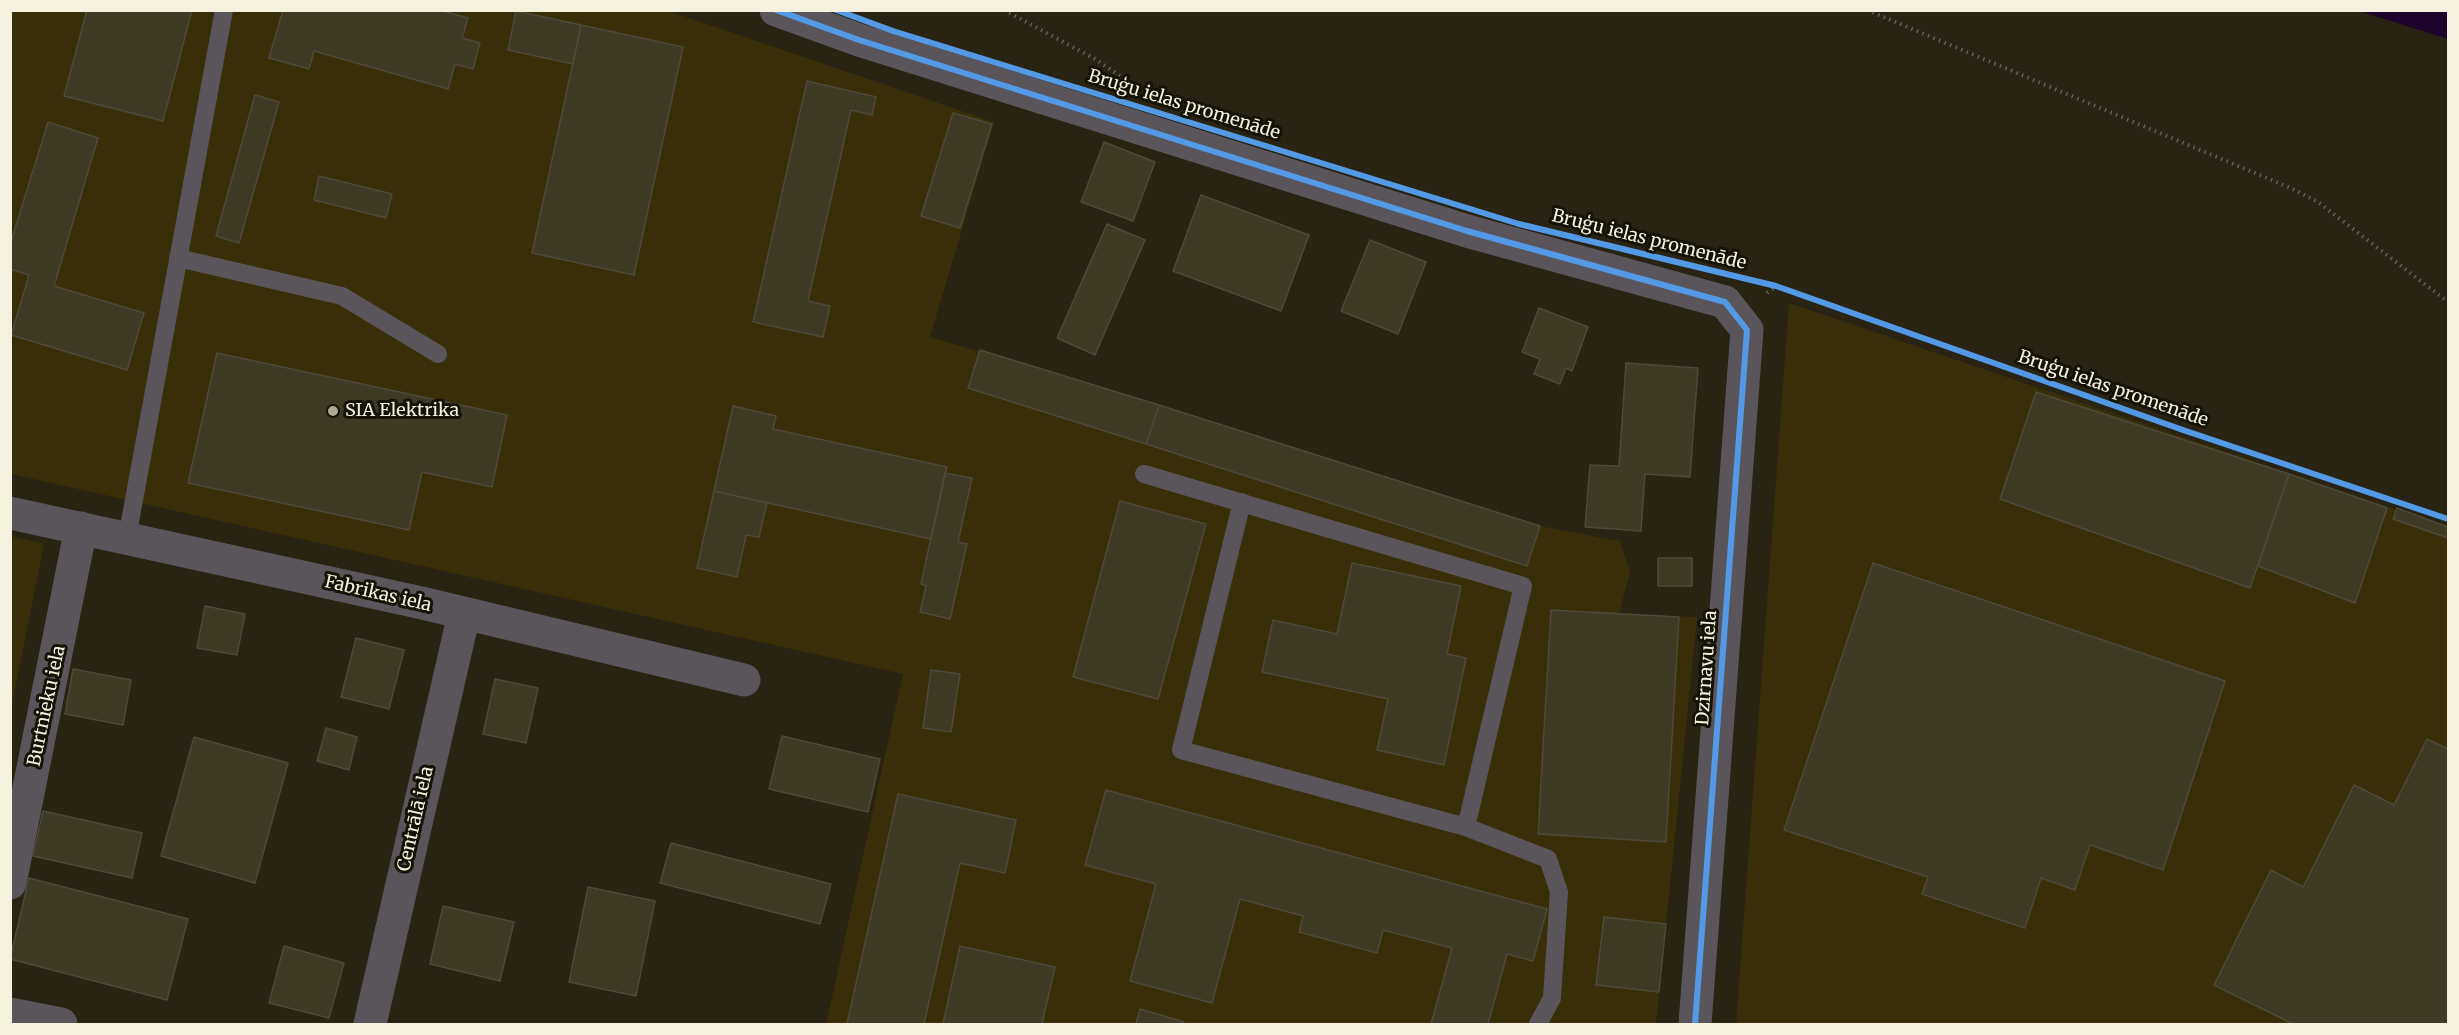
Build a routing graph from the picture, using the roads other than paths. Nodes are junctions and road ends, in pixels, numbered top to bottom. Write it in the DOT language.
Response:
graph roads {
  1 [pos="224,10"];
  2 [pos="776,10"];
  3 [pos="178,258"];
  4 [pos="438,354"];
  5 [pos="1143,474"];
  6 [pos="1242,502"];
  7 [pos="10,513"];
  8 [pos="81,528"];
  9 [pos="127,538"];
  10 [pos="464,614"];
  11 [pos="744,680"];
  12 [pos="1466,828"];
  13 [pos="10,883"];
  14 [pos="10,1014"];
  15 [pos="62,1024"];
  16 [pos="370,1024"];
  17 [pos="1538,1024"];
  18 [pos="1695,1024"];
  1 -- 3 [label="lane"];
  2 -- 18 [label="street, Dzirnavu iela"];
  3 -- 4 [label="lane"];
  3 -- 9 [label="lane"];
  5 -- 6 [label="lane"];
  6 -- 12 [label="lane"];
  6 -- 12 [label="lane"];
  7 -- 8 [label="street, Fabrikas iela"];
  8 -- 9 [label="street, Fabrikas iela"];
  8 -- 13 [label="street, Burtnieku iela"];
  9 -- 10 [label="street, Fabrikas iela"];
  10 -- 11 [label="street, Fabrikas iela"];
  10 -- 16 [label="street, Centrālā iela"];
  12 -- 17 [label="lane"];
  14 -- 15 [label="street"];
}
